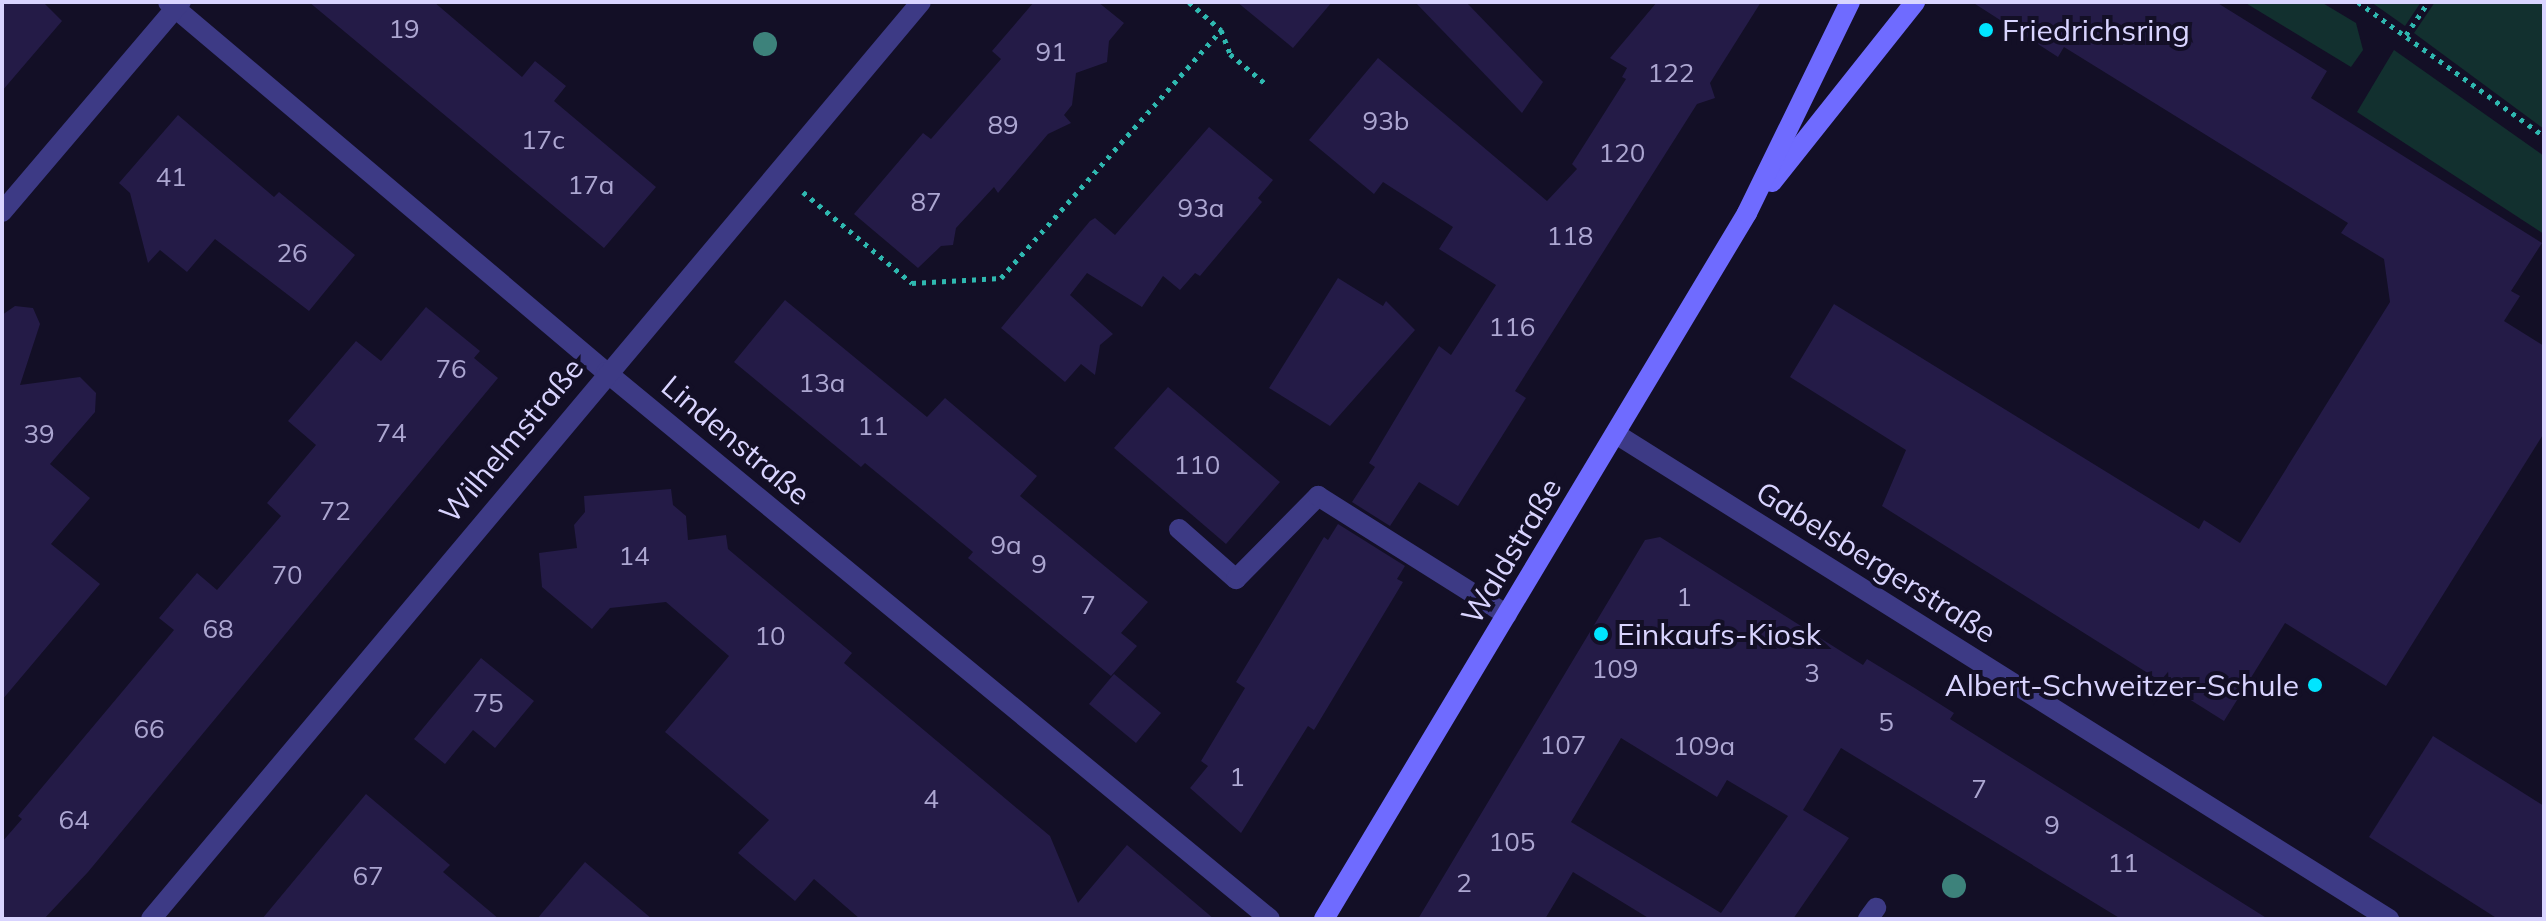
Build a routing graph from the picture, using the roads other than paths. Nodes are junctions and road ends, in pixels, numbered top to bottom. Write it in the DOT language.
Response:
graph roads {
  1 [pos="921,2"];
  2 [pos="1850,2"];
  3 [pos="1915,2"];
  4 [pos="175,4"];
  5 [pos="2,212"];
  6 [pos="1747,213"];
  7 [pos="606,372"];
  8 [pos="1616,434"];
  9 [pos="1179,529"];
  10 [pos="1507,615"];
  11 [pos="151,919"];
  12 [pos="1270,919"];
  13 [pos="1324,919"];
  14 [pos="2389,919"];
  1 -- 7 [label="street, Wilhelmstraße"];
  2 -- 6 [label="main road, Waldstraße"];
  3 -- 6 [label="main road, Waldstraße"];
  4 -- 5 [label="street"];
  4 -- 7 [label="street, Lindenstraße"];
  6 -- 8 [label="main road, Waldstraße"];
  7 -- 11 [label="street, Wilhelmstraße"];
  7 -- 12 [label="street, Lindenstraße"];
  8 -- 10 [label="main road, Waldstraße"];
  8 -- 14 [label="street, Gabelsbergerstraße"];
  9 -- 10 [label="street"];
  10 -- 13 [label="main road, Waldstraße"];
}
